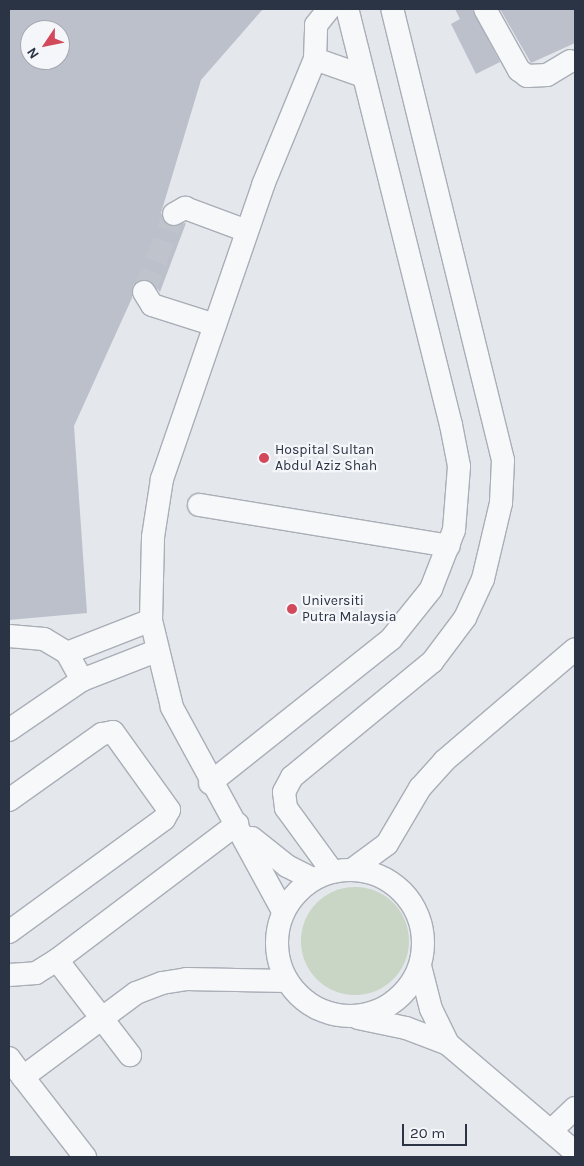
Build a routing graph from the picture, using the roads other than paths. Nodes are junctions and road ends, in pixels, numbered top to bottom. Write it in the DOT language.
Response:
graph roads {
  1 [pos="330,9"];
  2 [pos="347,9"];
  3 [pos="392,9"];
  4 [pos="485,9"];
  5 [pos="315,59"];
  6 [pos="570,61"];
  7 [pos="363,76"];
  8 [pos="174,214"];
  9 [pos="247,231"];
  10 [pos="144,292"];
  11 [pos="215,325"];
  12 [pos="199,505"];
  13 [pos="449,546"];
  14 [pos="151,620"];
  15 [pos="9,636"];
  16 [pos="575,648"];
  17 [pos="156,651"];
  18 [pos="67,653"];
  19 [pos="82,680"];
  20 [pos="9,730"];
  21 [pos="210,783"];
  22 [pos="9,800"];
  23 [pos="236,824"];
  24 [pos="387,844"];
  25 [pos="332,873"];
  26 [pos="393,883"];
  27 [pos="283,911"];
  28 [pos="9,932"];
  29 [pos="278,959"];
  30 [pos="57,960"];
  31 [pos="420,966"];
  32 [pos="9,975"];
  33 [pos="246,982"];
  34 [pos="287,982"];
  35 [pos="348,1017"];
  36 [pos="100,1018"];
  37 [pos="448,1044"];
  38 [pos="130,1054"];
  39 [pos="9,1058"];
  40 [pos="23,1077"];
  41 [pos="575,1108"];
  42 [pos="551,1131"];
  43 [pos="575,1152"];
  44 [pos="85,1157"];
  1 -- 5 [label="street"];
  2 -- 7 [label="street"];
  3 -- 25 [label="street"];
  4 -- 6 [label="street"];
  5 -- 7 [label="street"];
  5 -- 9 [label="street"];
  7 -- 13 [label="street"];
  8 -- 9 [label="street"];
  9 -- 11 [label="street"];
  10 -- 11 [label="street"];
  11 -- 14 [label="street"];
  12 -- 13 [label="street"];
  13 -- 21 [label="street"];
  14 -- 17 [label="street"];
  14 -- 18 [label="street"];
  15 -- 18 [label="street"];
  16 -- 24 [label="street"];
  17 -- 19 [label="street"];
  17 -- 21 [label="street"];
  18 -- 19 [label="street"];
  19 -- 20 [label="street"];
  21 -- 23 [label="street"];
  22 -- 28 [label="street"];
  23 -- 25 [label="street"];
  23 -- 27 [label="street"];
  23 -- 30 [label="street"];
  24 -- 25 [label="street"];
  24 -- 26 [label="street"];
  25 -- 26 [label="street"];
  25 -- 27 [label="street"];
  26 -- 31 [label="street"];
  27 -- 29 [label="street"];
  29 -- 33 [label="street"];
  29 -- 34 [label="street"];
  30 -- 32 [label="street"];
  30 -- 36 [label="street"];
  31 -- 35 [label="street"];
  31 -- 37 [label="street"];
  33 -- 34 [label="street"];
  33 -- 36 [label="street"];
  34 -- 35 [label="street"];
  35 -- 37 [label="street"];
  36 -- 38 [label="street"];
  36 -- 40 [label="street"];
  37 -- 42 [label="street"];
  39 -- 40 [label="street"];
  40 -- 44 [label="street"];
  41 -- 42 [label="street"];
  42 -- 43 [label="street"];
}
